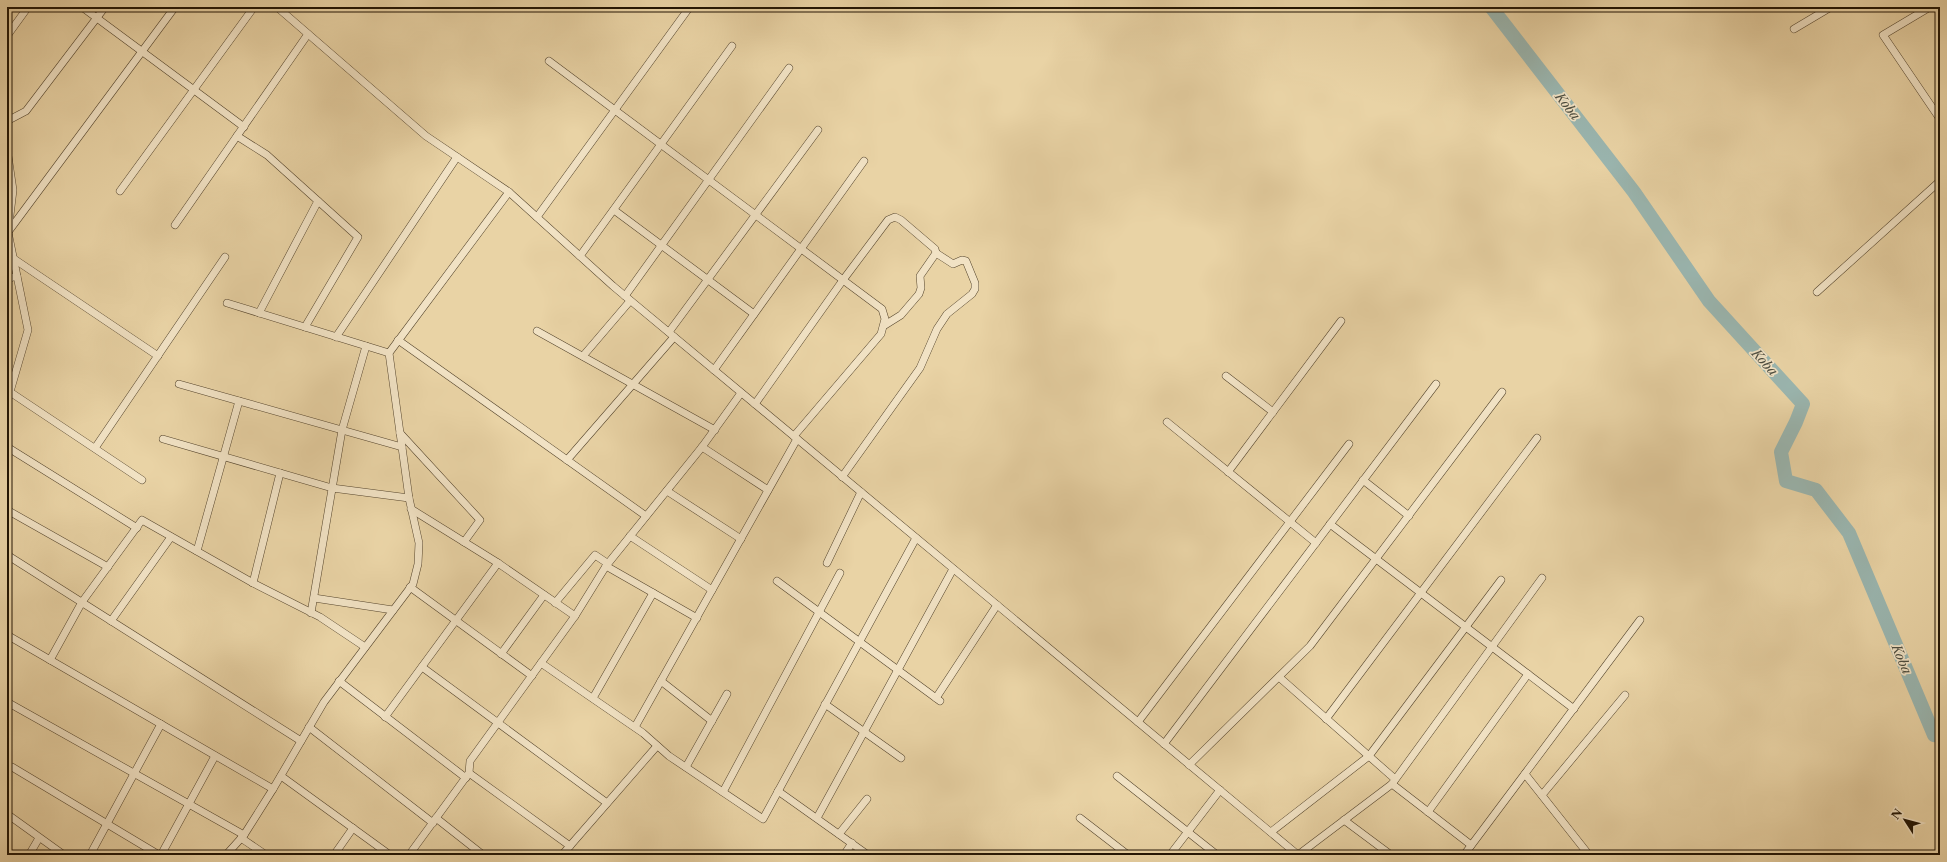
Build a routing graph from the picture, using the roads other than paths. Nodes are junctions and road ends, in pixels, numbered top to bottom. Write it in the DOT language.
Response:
graph roads {
  1 [pos="28,7"];
  2 [pos="82,7"];
  3 [pos="106,7"];
  4 [pos="175,7"];
  5 [pos="243,7"];
  6 [pos="254,7"];
  7 [pos="277,7"];
  8 [pos="1831,7"];
  9 [pos="1930,7"];
  10 [pos="689,8"];
  11 [pos="249,13"];
  12 [pos="97,18"];
  13 [pos="1794,29"];
  14 [pos="308,34"];
  15 [pos="7,36"];
  16 [pos="732,46"];
  17 [pos="142,52"];
  18 [pos="549,62"];
  19 [pos="788,68"];
  20 [pos="194,90"];
  21 [pos="615,110"];
  22 [pos="1940,119"];
  23 [pos="7,121"];
  24 [pos="244,127"];
  25 [pos="818,130"];
  26 [pos="237,136"];
  27 [pos="661,145"];
  28 [pos="7,149"];
  29 [pos="457,157"];
  30 [pos="864,161"];
  31 [pos="709,180"];
  32 [pos="1940,181"];
  33 [pos="120,191"];
  34 [pos="509,192"];
  35 [pos="318,201"];
  36 [pos="614,210"];
  37 [pos="756,215"];
  38 [pos="537,217"];
  39 [pos="175,225"];
  40 [pos="8,232"];
  41 [pos="662,246"];
  42 [pos="801,249"];
  43 [pos="936,253"];
  44 [pos="580,256"];
  45 [pos="225,257"];
  46 [pos="14,258"];
  47 [pos="17,276"];
  48 [pos="7,279"];
  49 [pos="708,280"];
  50 [pos="843,280"];
  51 [pos="1817,292"];
  52 [pos="628,298"];
  53 [pos="227,303"];
  54 [pos="259,313"];
  55 [pos="754,314"];
  56 [pos="1341,321"];
  57 [pos="885,325"];
  58 [pos="305,327"];
  59 [pos="537,331"];
  60 [pos="671,335"];
  61 [pos="336,337"];
  62 [pos="398,340"];
  63 [pos="366,346"];
  64 [pos="389,353"];
  65 [pos="158,356"];
  66 [pos="583,356"];
  67 [pos="714,370"];
  68 [pos="1226,376"];
  69 [pos="179,384"];
  70 [pos="633,384"];
  71 [pos="1436,384"];
  72 [pos="8,390"];
  73 [pos="1502,392"];
  74 [pos="741,393"];
  75 [pos="239,401"];
  76 [pos="7,402"];
  77 [pos="755,404"];
  78 [pos="1273,412"];
  79 [pos="1167,422"];
  80 [pos="342,430"];
  81 [pos="715,430"];
  82 [pos="400,433"];
  83 [pos="163,438"];
  84 [pos="795,438"];
  85 [pos="1537,438"];
  86 [pos="1349,444"];
  87 [pos="7,447"];
  88 [pos="402,447"];
  89 [pos="702,447"];
  90 [pos="95,448"];
  91 [pos="224,456"];
  92 [pos="568,460"];
  93 [pos="1228,472"];
  94 [pos="280,473"];
  95 [pos="842,477"];
  96 [pos="142,480"];
  97 [pos="1363,480"];
  98 [pos="332,488"];
  99 [pos="768,490"];
  100 [pos="667,491"];
  101 [pos="861,492"];
  102 [pos="409,498"];
  103 [pos="411,509"];
  104 [pos="7,510"];
  105 [pos="646,516"];
  106 [pos="1409,516"];
  107 [pos="1290,522"];
  108 [pos="1330,524"];
  109 [pos="137,528"];
  110 [pos="171,536"];
  111 [pos="630,536"];
  112 [pos="741,538"];
  113 [pos="916,538"];
  114 [pos="464,542"];
  115 [pos="1316,543"];
  116 [pos="197,551"];
  117 [pos="7,555"];
  118 [pos="1376,559"];
  119 [pos="498,563"];
  120 [pos="827,563"];
  121 [pos="606,565"];
  122 [pos="108,567"];
  123 [pos="953,569"];
  124 [pos="840,573"];
  125 [pos="1542,578"];
  126 [pos="1501,580"];
  127 [pos="777,581"];
  128 [pos="253,583"];
  129 [pos="410,587"];
  130 [pos="712,590"];
  131 [pos="653,593"];
  132 [pos="1421,593"];
  133 [pos="544,595"];
  134 [pos="314,598"];
  135 [pos="82,602"];
  136 [pos="556,603"];
  137 [pos="997,605"];
  138 [pos="393,610"];
  139 [pos="819,612"];
  140 [pos="311,613"];
  141 [pos="575,616"];
  142 [pos="697,618"];
  143 [pos="110,620"];
  144 [pos="1640,620"];
  145 [pos="456,621"];
  146 [pos="1466,627"];
  147 [pos="7,635"];
  148 [pos="859,641"];
  149 [pos="365,647"];
  150 [pos="1492,647"];
  151 [pos="501,654"];
  152 [pos="50,660"];
  153 [pos="541,663"];
  154 [pos="422,667"];
  155 [pos="898,670"];
  156 [pos="1528,674"];
  157 [pos="532,676"];
  158 [pos="1279,677"];
  159 [pos="339,681"];
  160 [pos="661,681"];
  161 [pos="727,694"];
  162 [pos="1625,695"];
  163 [pos="593,698"];
  164 [pos="7,702"];
  165 [pos="825,704"];
  166 [pos="1574,709"];
  167 [pos="386,717"];
  168 [pos="1326,718"];
  169 [pos="712,721"];
  170 [pos="498,722"];
  171 [pos="1138,722"];
  172 [pos="161,724"];
  173 [pos="310,727"];
  174 [pos="635,727"];
  175 [pos="864,732"];
  176 [pos="301,741"];
  177 [pos="1164,744"];
  178 [pos="657,746"];
  179 [pos="215,756"];
  180 [pos="1369,756"];
  181 [pos="901,758"];
  182 [pos="1189,765"];
  183 [pos="12,767"];
  184 [pos="686,767"];
  185 [pos="134,773"];
  186 [pos="1525,774"];
  187 [pos="281,776"];
  188 [pos="467,776"];
  189 [pos="1118,776"];
  190 [pos="1393,782"];
  191 [pos="273,789"];
  192 [pos="1220,790"];
  193 [pos="778,791"];
  194 [pos="723,792"];
  195 [pos="1542,796"];
  196 [pos="867,800"];
  197 [pos="607,803"];
  198 [pos="189,804"];
  199 [pos="1428,812"];
  200 [pos="7,814"];
  201 [pos="817,818"];
  202 [pos="1080,818"];
  203 [pos="435,820"];
  204 [pos="1344,820"];
  205 [pos="107,824"];
  206 [pos="353,828"];
  207 [pos="1188,832"];
  208 [pos="1270,832"];
  209 [pos="839,834"];
  210 [pos="242,836"];
  211 [pos="39,838"];
  212 [pos="852,844"];
  213 [pos="1471,845"];
  214 [pos="570,846"];
  215 [pos="30,855"];
  216 [pos="64,855"];
  217 [pos="90,855"];
  218 [pos="160,855"];
  219 [pos="226,855"];
  220 [pos="266,855"];
  221 [pos="334,855"];
  222 [pos="390,855"];
  223 [pos="409,855"];
  224 [pos="483,855"];
  225 [pos="562,855"];
  226 [pos="844,855"];
  227 [pos="868,855"];
  228 [pos="1128,855"];
  229 [pos="1170,855"];
  230 [pos="1217,855"];
  231 [pos="1298,855"];
  232 [pos="1390,855"];
  233 [pos="1464,855"];
  234 [pos="1588,855"];
  1 -- 15 [label="street"];
  2 -- 12 [label="street"];
  3 -- 12 [label="street"];
  4 -- 17 [label="street"];
  5 -- 11 [label="street"];
  6 -- 11 [label="street"];
  7 -- 14 [label="street"];
  8 -- 13 [label="street"];
  9 -- 22 [label="street"];
  10 -- 21 [label="street"];
  11 -- 20 [label="street"];
  12 -- 17 [label="street"];
  12 -- 23 [label="street"];
  14 -- 24 [label="street"];
  14 -- 29 [label="street"];
  16 -- 27 [label="street"];
  17 -- 20 [label="street"];
  17 -- 40 [label="street"];
  18 -- 21 [label="street"];
  19 -- 31 [label="street"];
  20 -- 24 [label="street"];
  20 -- 33 [label="street"];
  21 -- 27 [label="street"];
  21 -- 38 [label="street"];
  24 -- 26 [label="street"];
  25 -- 37 [label="street"];
  26 -- 35 [label="street"];
  26 -- 39 [label="street"];
  27 -- 31 [label="street"];
  27 -- 36 [label="street"];
  28 -- 40 [label="street"];
  29 -- 34 [label="street"];
  29 -- 61 [label="street"];
  30 -- 42 [label="street"];
  31 -- 37 [label="street"];
  31 -- 41 [label="street"];
  32 -- 51 [label="street"];
  34 -- 38 [label="street"];
  34 -- 62 [label="street"];
  35 -- 54 [label="street"];
  35 -- 58 [label="street"];
  36 -- 41 [label="street"];
  36 -- 44 [label="street"];
  37 -- 42 [label="street"];
  37 -- 49 [label="street"];
  38 -- 44 [label="street"];
  40 -- 46 [label="street"];
  41 -- 49 [label="street"];
  41 -- 52 [label="street"];
  42 -- 50 [label="street"];
  42 -- 55 [label="street"];
  43 -- 50 [label="street"];
  43 -- 57 [label="street"];
  43 -- 95 [label="street"];
  44 -- 52 [label="street"];
  45 -- 65 [label="street"];
  46 -- 47 [label="street"];
  46 -- 65 [label="street"];
  47 -- 48 [label="street"];
  47 -- 72 [label="street"];
  49 -- 55 [label="street"];
  49 -- 60 [label="street"];
  50 -- 57 [label="street"];
  50 -- 77 [label="street"];
  52 -- 60 [label="street"];
  52 -- 66 [label="street"];
  53 -- 54 [label="street"];
  54 -- 58 [label="street"];
  55 -- 67 [label="street"];
  56 -- 78 [label="street"];
  57 -- 84 [label="street"];
  58 -- 61 [label="street"];
  59 -- 66 [label="street"];
  60 -- 67 [label="street"];
  60 -- 70 [label="street"];
  61 -- 63 [label="street"];
  62 -- 64 [label="street"];
  62 -- 92 [label="street"];
  63 -- 64 [label="street"];
  63 -- 80 [label="street"];
  64 -- 82 [label="street"];
  65 -- 90 [label="street"];
  66 -- 70 [label="street"];
  67 -- 74 [label="street"];
  68 -- 78 [label="street"];
  69 -- 75 [label="street"];
  70 -- 81 [label="street"];
  70 -- 92 [label="street"];
  71 -- 97 [label="street"];
  72 -- 76 [label="street"];
  72 -- 90 [label="street"];
  73 -- 106 [label="street"];
  74 -- 77 [label="street"];
  74 -- 81 [label="street"];
  75 -- 80 [label="street"];
  75 -- 91 [label="street"];
  77 -- 84 [label="street"];
  78 -- 93 [label="street"];
  79 -- 93 [label="street"];
  80 -- 88 [label="street"];
  80 -- 98 [label="street"];
  81 -- 89 [label="street"];
  82 -- 88 [label="street"];
  82 -- 114 [label="street"];
  83 -- 91 [label="street"];
  84 -- 95 [label="street"];
  84 -- 99 [label="street"];
  85 -- 132 [label="street"];
  86 -- 107 [label="street"];
  87 -- 109 [label="street"];
  88 -- 102 [label="street"];
  89 -- 99 [label="street"];
  89 -- 100 [label="street"];
  90 -- 96 [label="street"];
  91 -- 94 [label="street"];
  91 -- 116 [label="street"];
  92 -- 105 [label="street"];
  93 -- 107 [label="street"];
  94 -- 98 [label="street"];
  94 -- 128 [label="street"];
  95 -- 101 [label="street"];
  97 -- 106 [label="street"];
  97 -- 108 [label="street"];
  98 -- 102 [label="street"];
  98 -- 134 [label="street"];
  99 -- 112 [label="street"];
  100 -- 105 [label="street"];
  100 -- 112 [label="street"];
  101 -- 113 [label="street"];
  101 -- 120 [label="street"];
  102 -- 103 [label="street"];
  103 -- 114 [label="street"];
  103 -- 129 [label="street"];
  104 -- 122 [label="street"];
  105 -- 111 [label="street"];
  106 -- 118 [label="street"];
  107 -- 115 [label="street"];
  107 -- 171 [label="street"];
  108 -- 115 [label="street"];
  108 -- 118 [label="street"];
  109 -- 110 [label="street"];
  109 -- 122 [label="street"];
  110 -- 116 [label="street"];
  110 -- 143 [label="street"];
  111 -- 121 [label="street"];
  111 -- 130 [label="street"];
  112 -- 130 [label="street"];
  113 -- 123 [label="street"];
  113 -- 148 [label="street"];
  114 -- 119 [label="street"];
  115 -- 177 [label="street"];
  116 -- 128 [label="street"];
  117 -- 135 [label="street"];
  118 -- 132 [label="street"];
  118 -- 158 [label="street"];
  119 -- 133 [label="street"];
  119 -- 145 [label="street"];
  121 -- 131 [label="street"];
  121 -- 136 [label="street"];
  121 -- 141 [label="street"];
  122 -- 135 [label="street"];
  123 -- 137 [label="street"];
  123 -- 155 [label="street"];
  124 -- 139 [label="street"];
  125 -- 150 [label="street"];
  126 -- 146 [label="street"];
  127 -- 139 [label="street"];
  128 -- 140 [label="street"];
  129 -- 138 [label="street"];
  129 -- 145 [label="street"];
  130 -- 142 [label="street"];
  131 -- 142 [label="street"];
  131 -- 163 [label="street"];
  132 -- 146 [label="street"];
  132 -- 168 [label="street"];
  133 -- 136 [label="street"];
  133 -- 151 [label="street"];
  134 -- 138 [label="street"];
  134 -- 140 [label="street"];
  135 -- 143 [label="street"];
  135 -- 152 [label="street"];
  136 -- 141 [label="street"];
  137 -- 155 [label="street"];
  137 -- 171 [label="street"];
  138 -- 149 [label="street"];
  139 -- 148 [label="street"];
  139 -- 194 [label="street"];
  140 -- 149 [label="street"];
  141 -- 153 [label="street"];
  142 -- 160 [label="street"];
  143 -- 176 [label="street"];
  144 -- 166 [label="street"];
  145 -- 151 [label="street"];
  145 -- 154 [label="street"];
  146 -- 150 [label="street"];
  146 -- 180 [label="street"];
  147 -- 152 [label="street"];
  148 -- 155 [label="street"];
  148 -- 165 [label="street"];
  149 -- 159 [label="street"];
  150 -- 156 [label="street"];
  150 -- 190 [label="street"];
  151 -- 157 [label="street"];
  152 -- 172 [label="street"];
  153 -- 157 [label="street"];
  153 -- 163 [label="street"];
  154 -- 167 [label="street"];
  154 -- 170 [label="street"];
  155 -- 175 [label="street"];
  156 -- 166 [label="street"];
  156 -- 199 [label="street"];
  157 -- 170 [label="street"];
  158 -- 168 [label="street"];
  158 -- 182 [label="street"];
  159 -- 167 [label="street"];
  159 -- 173 [label="street"];
  160 -- 169 [label="street"];
  160 -- 174 [label="street"];
  161 -- 169 [label="street"];
  162 -- 195 [label="street"];
  163 -- 174 [label="street"];
  164 -- 185 [label="street"];
  165 -- 175 [label="street"];
  165 -- 193 [label="street"];
  166 -- 186 [label="street"];
  167 -- 188 [label="street"];
  168 -- 180 [label="street"];
  169 -- 184 [label="street"];
  170 -- 188 [label="street"];
  170 -- 197 [label="street"];
  171 -- 177 [label="street"];
  172 -- 179 [label="street"];
  172 -- 185 [label="street"];
  173 -- 176 [label="street"];
  173 -- 203 [label="street"];
  174 -- 178 [label="street"];
  175 -- 181 [label="street"];
  175 -- 201 [label="street"];
  176 -- 187 [label="street"];
  177 -- 182 [label="street"];
  178 -- 184 [label="street"];
  178 -- 197 [label="street"];
  179 -- 191 [label="street"];
  179 -- 198 [label="street"];
  180 -- 190 [label="street"];
  180 -- 208 [label="street"];
  182 -- 192 [label="street"];
  183 -- 205 [label="street"];
  184 -- 194 [label="street"];
  185 -- 198 [label="street"];
  185 -- 205 [label="street"];
  186 -- 195 [label="street"];
  186 -- 213 [label="street"];
  187 -- 191 [label="street"];
  187 -- 206 [label="street"];
  188 -- 203 [label="street"];
  188 -- 214 [label="street"];
  189 -- 207 [label="street"];
  190 -- 199 [label="street"];
  190 -- 204 [label="street"];
  191 -- 210 [label="street"];
  192 -- 207 [label="street"];
  192 -- 208 [label="street"];
  193 -- 194 [label="street"];
  193 -- 201 [label="street"];
  195 -- 234 [label="street"];
  196 -- 209 [label="street"];
  197 -- 214 [label="street"];
  198 -- 210 [label="street"];
  198 -- 218 [label="street"];
  199 -- 213 [label="street"];
  200 -- 211 [label="street"];
  201 -- 209 [label="street"];
  202 -- 228 [label="street"];
  203 -- 223 [label="street"];
  203 -- 224 [label="street"];
  204 -- 231 [label="street"];
  204 -- 232 [label="street"];
  205 -- 217 [label="street"];
  205 -- 218 [label="street"];
  206 -- 221 [label="street"];
  206 -- 222 [label="street"];
  207 -- 229 [label="street"];
  207 -- 230 [label="street"];
  208 -- 231 [label="street"];
  209 -- 212 [label="street"];
  210 -- 219 [label="street"];
  210 -- 220 [label="street"];
  211 -- 215 [label="street"];
  211 -- 216 [label="street"];
  212 -- 226 [label="street"];
  212 -- 227 [label="street"];
  213 -- 233 [label="street"];
  214 -- 225 [label="street"];
}
